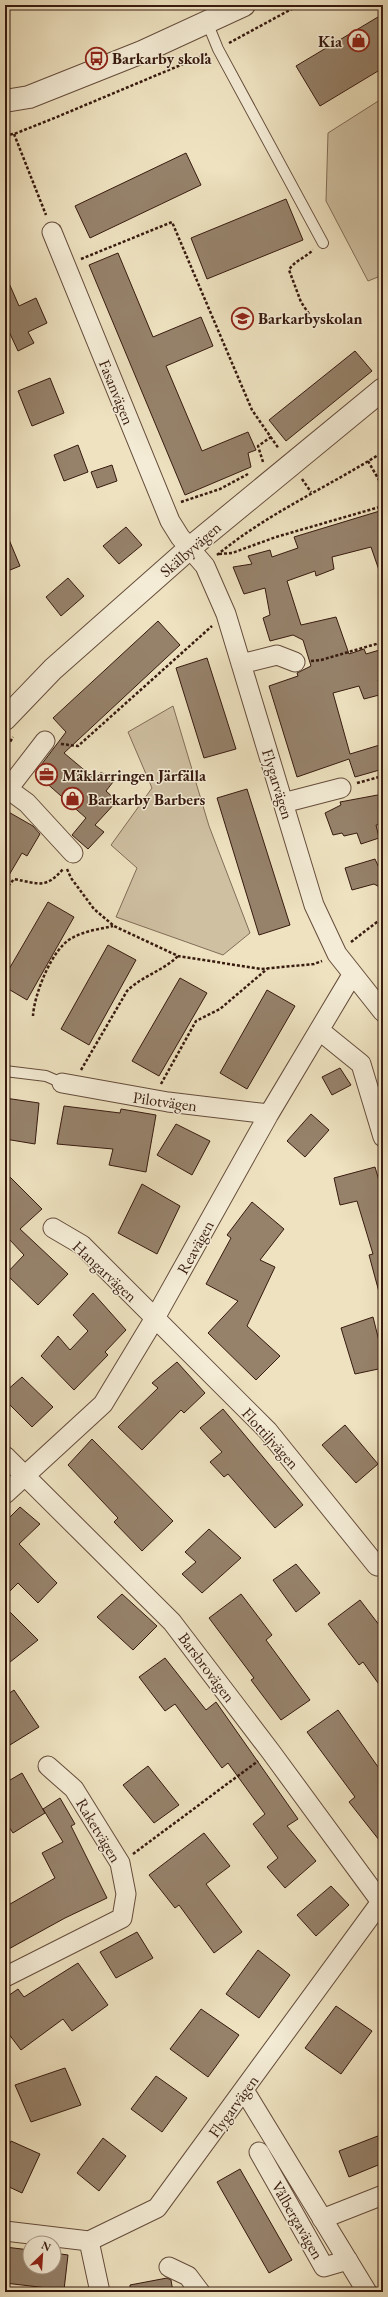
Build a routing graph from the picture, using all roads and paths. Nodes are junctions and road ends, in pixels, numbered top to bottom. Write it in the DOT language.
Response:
graph roads {
  1 [pos="244,5"];
  2 [pos="299,5"];
  3 [pos="207,22"];
  4 [pos="218,49"];
  5 [pos="5,101"];
  6 [pos="14,134"];
  7 [pos="5,135"];
  8 [pos="52,232"];
  9 [pos="323,243"];
  10 [pos="66,266"];
  11 [pos="309,314"];
  12 [pos="382,399"];
  13 [pos="383,428"];
  14 [pos="271,437"];
  15 [pos="280,450"];
  16 [pos="383,452"];
  17 [pos="368,461"];
  18 [pos="264,465"];
  19 [pos="251,472"];
  20 [pos="298,474"];
  21 [pos="383,487"];
  22 [pos="311,492"];
  23 [pos="179,503"];
  24 [pos="383,506"];
  25 [pos="191,547"];
  26 [pos="211,560"];
  27 [pos="226,614"];
  28 [pos="383,642"];
  29 [pos="295,662"];
  30 [pos="241,664"];
  31 [pos="5,719"];
  32 [pos="45,741"];
  33 [pos="383,776"];
  34 [pos="6,788"];
  35 [pos="341,788"];
  36 [pos="283,803"];
  37 [pos="72,853"];
  38 [pos="5,890"];
  39 [pos="383,919"];
  40 [pos="114,926"];
  41 [pos="337,954"];
  42 [pos="178,956"];
  43 [pos="267,969"];
  44 [pos="352,975"];
  45 [pos="383,1012"];
  46 [pos="33,1016"];
  47 [pos="319,1030"];
  48 [pos="5,1071"];
  49 [pos="66,1084"];
  50 [pos="157,1101"];
  51 [pos="269,1114"];
  52 [pos="383,1137"];
  53 [pos="53,1228"];
  54 [pos="155,1318"];
  55 [pos="5,1456"];
  56 [pos="24,1476"];
  57 [pos="5,1494"];
  58 [pos="377,1566"];
  59 [pos="271,1752"];
  60 [pos="48,1766"];
  61 [pos="120,1863"];
  62 [pos="382,1900"];
  63 [pos="5,1977"];
  64 [pos="244,2090"];
  65 [pos="258,2152"];
  66 [pos="383,2195"];
  67 [pos="322,2219"];
  68 [pos="5,2231"];
  69 [pos="88,2241"];
  70 [pos="348,2260"];
  71 [pos="169,2267"];
  72 [pos="100,2292"];
  73 [pos="200,2292"];
  74 [pos="367,2292"];
  1 -- 3 [label="street"];
  2 -- 4 [label="path"];
  3 -- 4 [label="lane"];
  3 -- 5 [label="street"];
  4 -- 6 [label="path"];
  4 -- 9 [label="lane"];
  6 -- 7 [label="path"];
  6 -- 8 [label="path"];
  8 -- 10 [label="street, Fasanvägen"];
  9 -- 11 [label="path"];
  10 -- 14 [label="path"];
  10 -- 25 [label="street, Fasanvägen"];
  12 -- 13 [label="path"];
  12 -- 25 [label="street, Skälbyvägen"];
  14 -- 15 [label="path"];
  14 -- 18 [label="path"];
  16 -- 17 [label="path"];
  17 -- 21 [label="path"];
  17 -- 22 [label="path"];
  19 -- 23 [label="path"];
  20 -- 22 [label="path"];
  22 -- 26 [label="path"];
  24 -- 26 [label="path"];
  25 -- 26 [label="street, Flygarvägen"];
  25 -- 31 [label="street, Skälbyvägen"];
  26 -- 27 [label="street, Flygarvägen"];
  27 -- 30 [label="street, Flygarvägen"];
  27 -- 32 [label="path"];
  28 -- 29 [label="path"];
  29 -- 30 [label="street"];
  30 -- 36 [label="street, Flygarvägen"];
  32 -- 34 [label="street"];
  33 -- 35 [label="path"];
  34 -- 37 [label="street"];
  35 -- 36 [label="street"];
  36 -- 41 [label="street, Flygarvägen"];
  38 -- 40 [label="path"];
  39 -- 41 [label="path"];
  40 -- 42 [label="path"];
  40 -- 46 [label="path"];
  41 -- 43 [label="path"];
  41 -- 44 [label="street, Flygarvägen"];
  42 -- 43 [label="path"];
  42 -- 49 [label="path"];
  43 -- 50 [label="path"];
  44 -- 45 [label="street, Flygarvägen"];
  44 -- 47 [label="street, Reavägen"];
  47 -- 51 [label="street, Reavägen"];
  47 -- 52 [label="street"];
  48 -- 49 [label="lane"];
  49 -- 50 [label="street, Pilotvägen"];
  50 -- 51 [label="street, Pilotvägen"];
  51 -- 54 [label="street, Reavägen"];
  53 -- 54 [label="street, Hangarvägen"];
  54 -- 56 [label="street, Reavägen"];
  54 -- 58 [label="street, Flottiljvägen"];
  55 -- 56 [label="street, Barsbrovägen"];
  56 -- 57 [label="street, Reavägen"];
  56 -- 59 [label="street, Barsbrovägen"];
  59 -- 61 [label="path"];
  59 -- 62 [label="street, Barsbrovägen"];
  60 -- 61 [label="street, Raketvägen"];
  61 -- 63 [label="street, Raketvägen"];
  62 -- 64 [label="street, Flygarvägen"];
  64 -- 67 [label="street, Vålbergavägen"];
  64 -- 69 [label="street, Flygarvägen"];
  65 -- 70 [label="street, Vålbergavägen"];
  66 -- 67 [label="street, Vålbergavägen"];
  67 -- 70 [label="street, Vålbergavägen"];
  68 -- 69 [label="street"];
  69 -- 72 [label="street"];
  70 -- 74 [label="street, Vålbergavägen"];
  71 -- 73 [label="street"];
}
